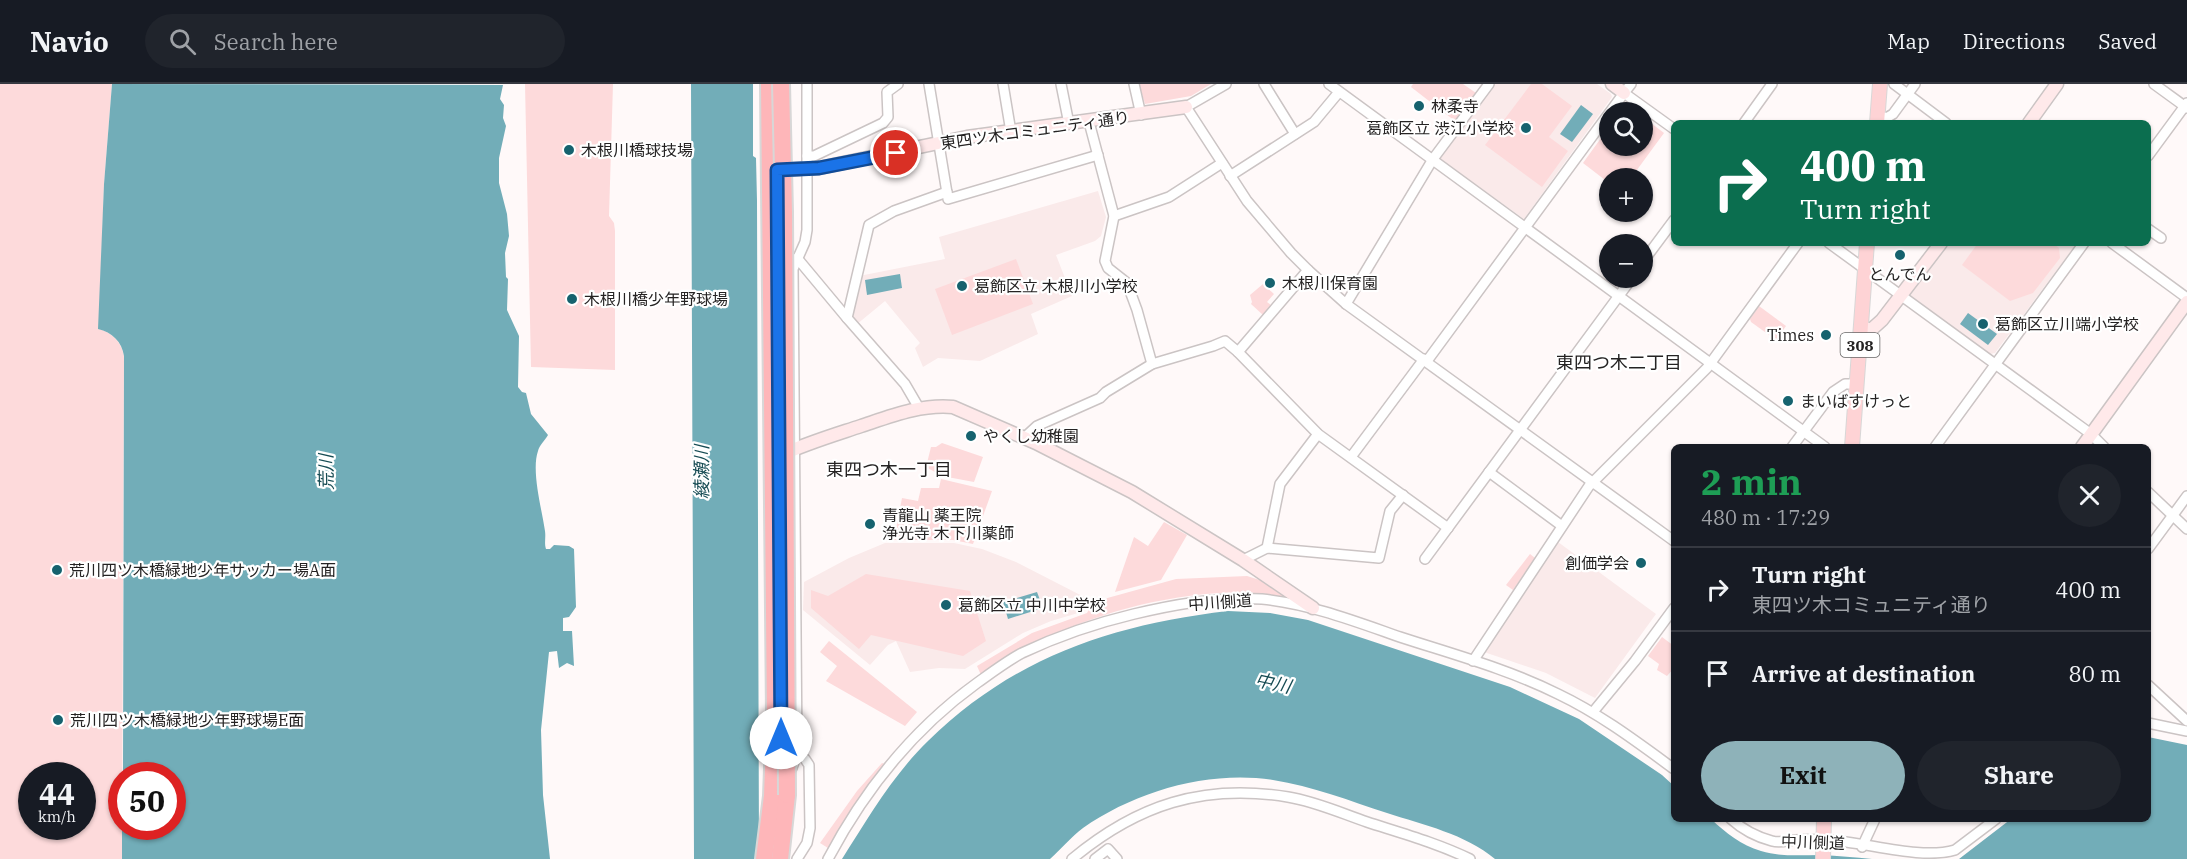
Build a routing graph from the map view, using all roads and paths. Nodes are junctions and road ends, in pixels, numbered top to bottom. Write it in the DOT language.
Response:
graph roads {
  1 [pos="769,84"];
  2 [pos="779,84"];
  3 [pos="807,84"];
  4 [pos="898,84"];
  5 [pos="929,84"];
  6 [pos="1003,84"];
  7 [pos="1061,84"];
  8 [pos="1134,84"];
  9 [pos="1226,84"];
  10 [pos="1264,84"];
  11 [pos="1329,84"];
  12 [pos="1489,84"];
  13 [pos="1612,84"];
  14 [pos="1772,84"];
  15 [pos="1880,84"];
  16 [pos="1894,84"];
  17 [pos="1915,84"];
  18 [pos="2057,84"];
  19 [pos="2154,84"];
  20 [pos="1627,88"];
  21 [pos="1339,92"];
  22 [pos="1907,94"];
  23 [pos="2186,106"];
  24 [pos="1186,107"];
  25 [pos="1141,115"];
  26 [pos="1746,120"];
  27 [pos="1877,120"];
  28 [pos="1880,120"];
  29 [pos="1942,120"];
  30 [pos="2031,120"];
  31 [pos="1089,122"];
  32 [pos="1069,124"];
  33 [pos="1671,126"];
  34 [pos="1011,132"];
  35 [pos="1295,134"];
  36 [pos="938,143"];
  37 [pos="2151,152"];
  38 [pos="1098,155"];
  39 [pos="807,156"];
  40 [pos="1433,159"];
  41 [pos="1222,163"];
  42 [pos="777,170"];
  43 [pos="807,170"];
  44 [pos="1230,176"];
  45 [pos="947,192"];
  46 [pos="1114,216"];
  47 [pos="1671,224"];
  48 [pos="1525,227"];
  49 [pos="2151,231"];
  50 [pos="2161,238"];
  51 [pos="1796,246"];
  52 [pos="1833,246"];
  53 [pos="1867,246"];
  54 [pos="1939,246"];
  55 [pos="2082,246"];
  56 [pos="2116,246"];
  57 [pos="1653,248"];
  58 [pos="778,253"];
  59 [pos="799,254"];
  60 [pos="1308,270"];
  61 [pos="1865,270"];
  62 [pos="1625,288"];
  63 [pos="1619,296"];
  64 [pos="1901,296"];
  65 [pos="2187,300"];
  66 [pos="1346,304"];
  67 [pos="848,318"];
  68 [pos="1862,329"];
  69 [pos="1238,352"];
  70 [pos="1426,360"];
  71 [pos="1711,362"];
  72 [pos="1152,364"];
  73 [pos="1995,364"];
  74 [pos="1857,384"];
  75 [pos="920,408"];
  76 [pos="1520,429"];
  77 [pos="1803,431"];
  78 [pos="1318,434"];
  79 [pos="2091,434"];
  80 [pos="1024,437"];
  81 [pos="1794,444"];
  82 [pos="1821,444"];
  83 [pos="1852,444"];
  84 [pos="1937,444"];
  85 [pos="2084,444"];
  86 [pos="2101,444"];
  87 [pos="794,449"];
  88 [pos="780,456"];
  89 [pos="1351,457"];
  90 [pos="1489,472"];
  91 [pos="1592,482"];
  92 [pos="1403,495"];
  93 [pos="2151,495"];
  94 [pos="2187,496"];
  95 [pos="2172,516"];
  96 [pos="1562,526"];
  97 [pos="1448,528"];
  98 [pos="2187,529"];
  99 [pos="1671,539"];
  100 [pos="2151,545"];
  101 [pos="1267,548"];
  102 [pos="1425,559"];
  103 [pos="1243,560"];
  104 [pos="1313,608"];
  105 [pos="1671,612"];
  106 [pos="1473,661"];
  107 [pos="2151,688"];
  108 [pos="1593,712"];
  109 [pos="2187,721"];
  110 [pos="2151,724"];
  111 [pos="2187,731"];
  112 [pos="797,753"];
  113 [pos="1671,767"];
  114 [pos="781,784"];
  115 [pos="1736,822"];
  116 [pos="1824,822"];
  117 [pos="1874,822"];
  118 [pos="1991,822"];
  119 [pos="1862,847"];
  120 [pos="1823,851"];
  121 [pos="764,859"];
  122 [pos="779,859"];
  123 [pos="797,859"];
  124 [pos="828,859"];
  125 [pos="1072,859"];
  126 [pos="1095,859"];
  127 [pos="1117,859"];
  128 [pos="1470,859"];
  1 -- 121 [label="highway"];
  2 -- 42 [label="street"];
  2 -- 122 [label="highway, bridge"];
  3 -- 39 [label="street"];
  4 -- 39 [label="street"];
  5 -- 36 [label="street"];
  6 -- 34 [label="street"];
  7 -- 32 [label="street"];
  8 -- 25 [label="street"];
  9 -- 24 [label="street"];
  10 -- 35 [label="street"];
  11 -- 21 [label="street"];
  12 -- 40 [label="street"];
  13 -- 20 [label="street"];
  14 -- 26 [label="street"];
  15 -- 27 [label="main road"];
  16 -- 22 [label="street"];
  17 -- 22 [label="street"];
  18 -- 30 [label="street"];
  19 -- 23 [label="street"];
  20 -- 33 [label="street"];
  20 -- 48 [label="street"];
  21 -- 35 [label="street"];
  21 -- 40 [label="street"];
  22 -- 28 [label="street"];
  22 -- 29 [label="street"];
  23 -- 37 [label="street"];
  24 -- 25 [label="street, 東四ツ木コミュニティ通り"];
  24 -- 41 [label="street"];
  25 -- 31 [label="street, 東四ツ木コミュニティ通り"];
  31 -- 32 [label="street, 東四ツ木コミュニティ通り"];
  31 -- 38 [label="street"];
  32 -- 34 [label="street, 東四ツ木コミュニティ通り"];
  34 -- 36 [label="street, 東四ツ木コミュニティ通り"];
  35 -- 44 [label="street"];
  36 -- 43 [label="street, 東四ツ木コミュニティ通り"];
  36 -- 45 [label="street"];
  38 -- 45 [label="street"];
  38 -- 46 [label="street"];
  39 -- 43 [label="street"];
  40 -- 48 [label="street"];
  40 -- 66 [label="street"];
  41 -- 44 [label="street"];
  41 -- 46 [label="street"];
  42 -- 43 [label="street, 東四ツ木コミュニティ通り"];
  42 -- 58 [label="street"];
  43 -- 59 [label="street"];
  44 -- 60 [label="street"];
  45 -- 67 [label="street"];
  46 -- 72 [label="street"];
  47 -- 57 [label="street"];
  48 -- 63 [label="street"];
  48 -- 70 [label="street"];
  49 -- 50 [label="street"];
  51 -- 71 [label="street"];
  52 -- 61 [label="street"];
  53 -- 61 [label="main road, 308"];
  54 -- 64 [label="street"];
  55 -- 73 [label="street"];
  56 -- 65 [label="street"];
  58 -- 59 [label="street"];
  58 -- 88 [label="street"];
  59 -- 67 [label="street"];
  59 -- 87 [label="street"];
  60 -- 66 [label="street"];
  60 -- 69 [label="street"];
  61 -- 64 [label="street"];
  61 -- 68 [label="main road, 308"];
  62 -- 63 [label="street"];
  63 -- 71 [label="street"];
  63 -- 76 [label="street"];
  64 -- 68 [label="street"];
  64 -- 73 [label="street"];
  65 -- 79 [label="street"];
  66 -- 70 [label="street"];
  67 -- 75 [label="street"];
  68 -- 74 [label="main road, 308"];
  69 -- 72 [label="street"];
  69 -- 78 [label="street"];
  70 -- 76 [label="street"];
  70 -- 89 [label="street"];
  71 -- 77 [label="street"];
  71 -- 91 [label="street"];
  72 -- 80 [label="street"];
  73 -- 79 [label="street"];
  73 -- 84 [label="street"];
  74 -- 77 [label="street"];
  74 -- 83 [label="main road, 308"];
  75 -- 80 [label="street"];
  75 -- 87 [label="street"];
  76 -- 90 [label="street"];
  76 -- 91 [label="street"];
  77 -- 81 [label="street"];
  77 -- 82 [label="street"];
  78 -- 89 [label="street"];
  78 -- 101 [label="street"];
  79 -- 85 [label="street"];
  79 -- 86 [label="street"];
  80 -- 103 [label="street"];
  87 -- 88 [label="street"];
  87 -- 112 [label="street"];
  88 -- 114 [label="street"];
  89 -- 92 [label="street"];
  90 -- 96 [label="street"];
  90 -- 97 [label="street"];
  91 -- 96 [label="street"];
  91 -- 99 [label="street"];
  92 -- 97 [label="street"];
  92 -- 101 [label="street"];
  93 -- 95 [label="street"];
  94 -- 95 [label="street"];
  95 -- 98 [label="street"];
  95 -- 100 [label="street"];
  96 -- 106 [label="street"];
  97 -- 102 [label="street"];
  101 -- 103 [label="street"];
  103 -- 104 [label="street"];
  104 -- 106 [label="street, 中川側道"];
  104 -- 124 [label="street, 中川側道"];
  105 -- 108 [label="street"];
  106 -- 108 [label="street, 中川側道"];
  107 -- 109 [label="street"];
  108 -- 113 [label="street, 中川側道"];
  110 -- 111 [label="street"];
  112 -- 114 [label="street"];
  112 -- 123 [label="street"];
  114 -- 122 [label="street"];
  115 -- 120 [label="street, 中川側道"];
  116 -- 120 [label="main road"];
  117 -- 119 [label="street"];
  118 -- 119 [label="street, 中川側道"];
  119 -- 120 [label="street, 中川側道"];
  125 -- 128 [label="street"];
  126 -- 127 [label="street"];
}
